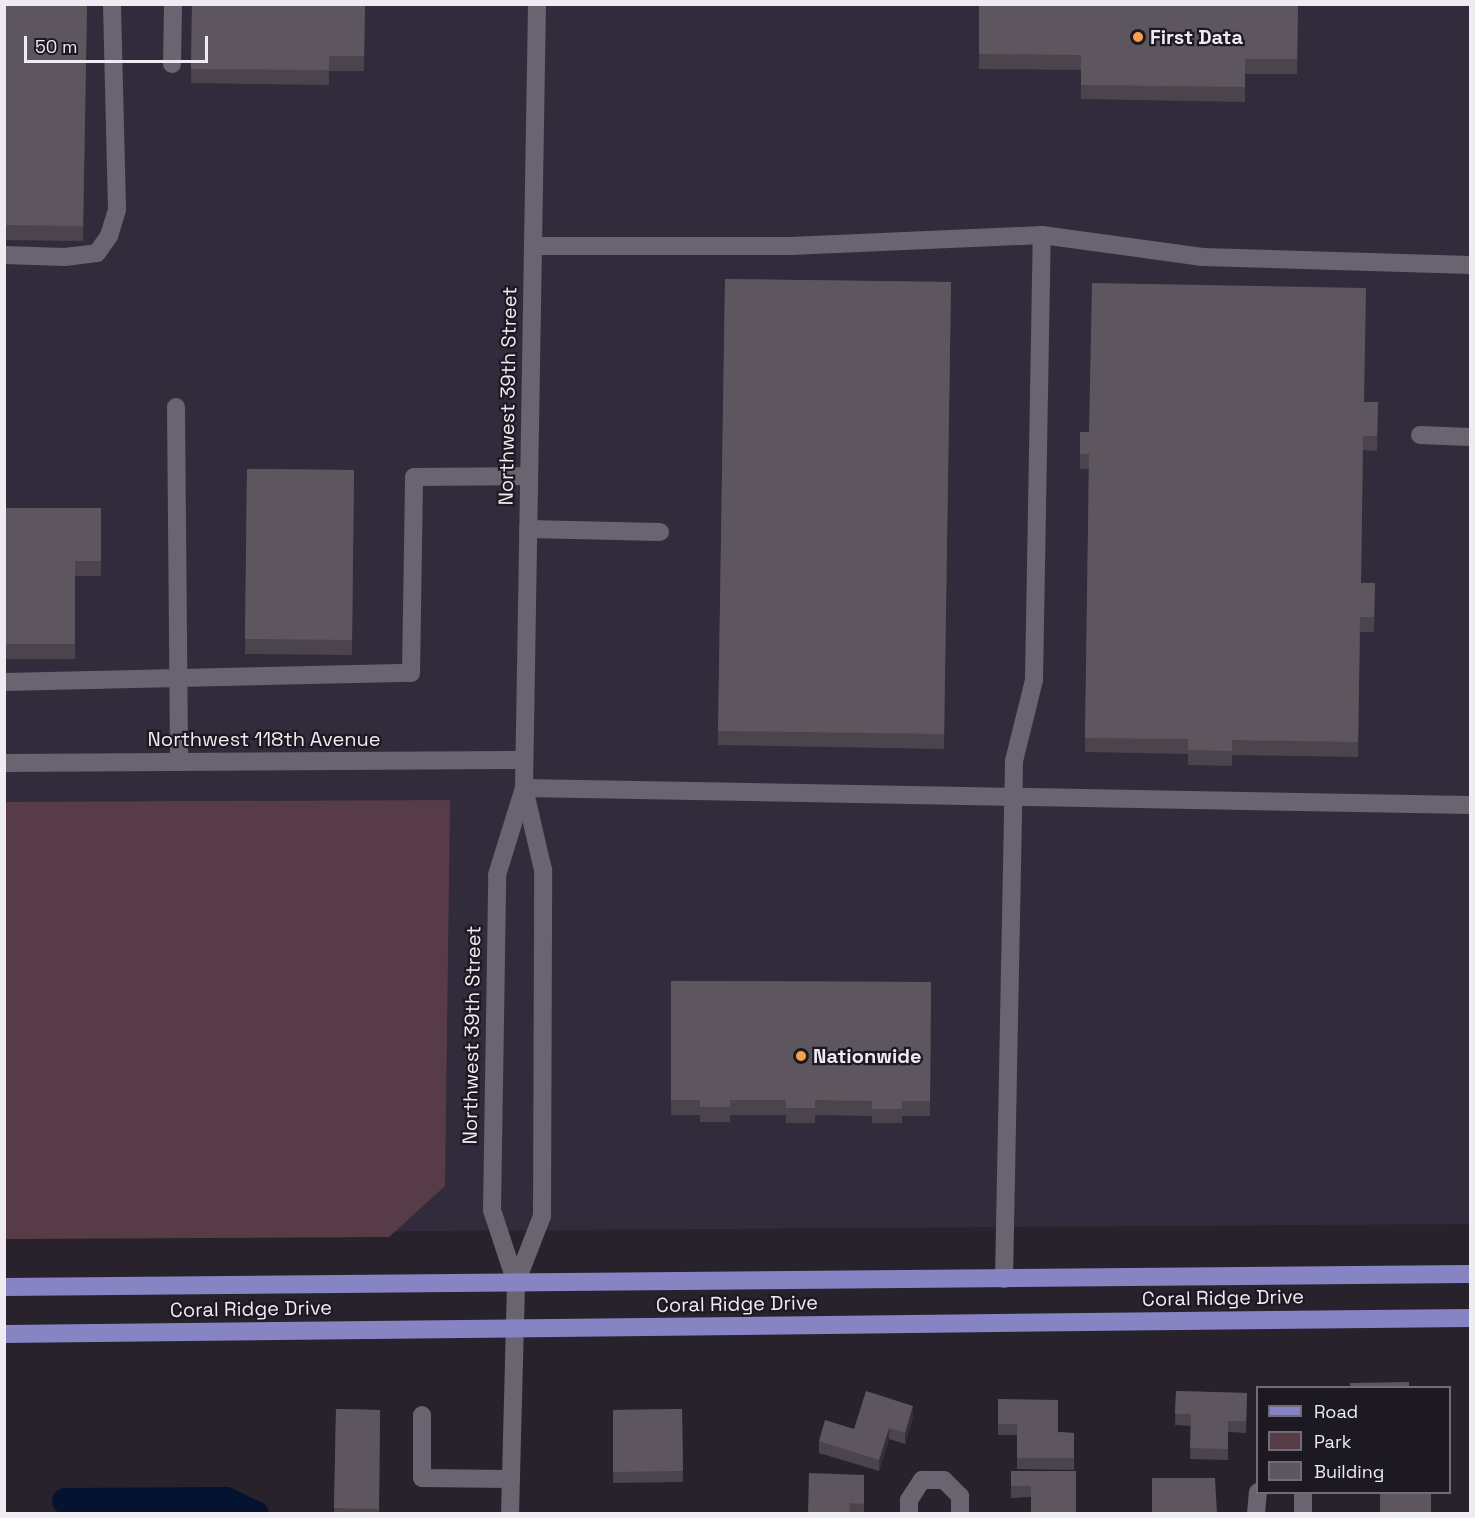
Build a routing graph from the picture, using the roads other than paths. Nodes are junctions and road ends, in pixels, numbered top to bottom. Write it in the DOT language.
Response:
graph roads {
  1 [pos="112,4"];
  2 [pos="173,4"];
  3 [pos="537,4"];
  4 [pos="172,63"];
  5 [pos="1041,235"];
  6 [pos="533,246"];
  7 [pos="4,255"];
  8 [pos="1470,265"];
  9 [pos="176,407"];
  10 [pos="1420,435"];
  11 [pos="1470,437"];
  12 [pos="529,476"];
  13 [pos="528,529"];
  14 [pos="660,532"];
  15 [pos="178,678"];
  16 [pos="4,682"];
  17 [pos="524,760"];
  18 [pos="179,762"];
  19 [pos="4,763"];
  20 [pos="524,788"];
  21 [pos="1013,798"];
  22 [pos="1470,805"];
  23 [pos="1470,1274"];
  24 [pos="1004,1279"];
  25 [pos="516,1283"];
  26 [pos="4,1287"];
  27 [pos="1470,1318"];
  28 [pos="515,1329"];
  29 [pos="4,1334"];
  30 [pos="422,1415"];
  31 [pos="511,1479"];
  32 [pos="1257,1494"];
  33 [pos="1304,1494"];
  34 [pos="510,1514"];
  35 [pos="909,1514"];
  36 [pos="960,1514"];
  37 [pos="1256,1514"];
  38 [pos="1304,1514"];
  1 -- 7 [label="street"];
  2 -- 4 [label="street"];
  3 -- 6 [label="street, Northwest 39th Street"];
  5 -- 6 [label="street"];
  5 -- 8 [label="street"];
  5 -- 21 [label="street"];
  6 -- 12 [label="street, Northwest 39th Street"];
  9 -- 15 [label="street"];
  10 -- 11 [label="street"];
  12 -- 13 [label="street, Northwest 39th Street"];
  12 -- 15 [label="street"];
  13 -- 14 [label="street"];
  13 -- 17 [label="street, Northwest 39th Street"];
  15 -- 16 [label="street"];
  15 -- 18 [label="street"];
  17 -- 18 [label="street, Northwest 118th Avenue"];
  17 -- 20 [label="street, Northwest 39th Street"];
  18 -- 19 [label="street, Northwest 118th Avenue"];
  20 -- 21 [label="street"];
  20 -- 25 [label="street, Northwest 39th Street"];
  20 -- 25 [label="street, Northwest 39th Street"];
  21 -- 22 [label="street"];
  21 -- 24 [label="street"];
  23 -- 24 [label="main road, Coral Ridge Drive"];
  24 -- 25 [label="main road, Coral Ridge Drive"];
  25 -- 26 [label="main road, Coral Ridge Drive"];
  25 -- 28 [label="street, Northwest 39th Street"];
  27 -- 28 [label="main road, Coral Ridge Drive"];
  28 -- 29 [label="main road, Coral Ridge Drive"];
  28 -- 31 [label="street, Northwest 39th Street"];
  30 -- 31 [label="street"];
  31 -- 34 [label="street, Northwest 39th Street"];
  32 -- 37 [label="street"];
  33 -- 38 [label="street"];
  35 -- 36 [label="street"];
}
